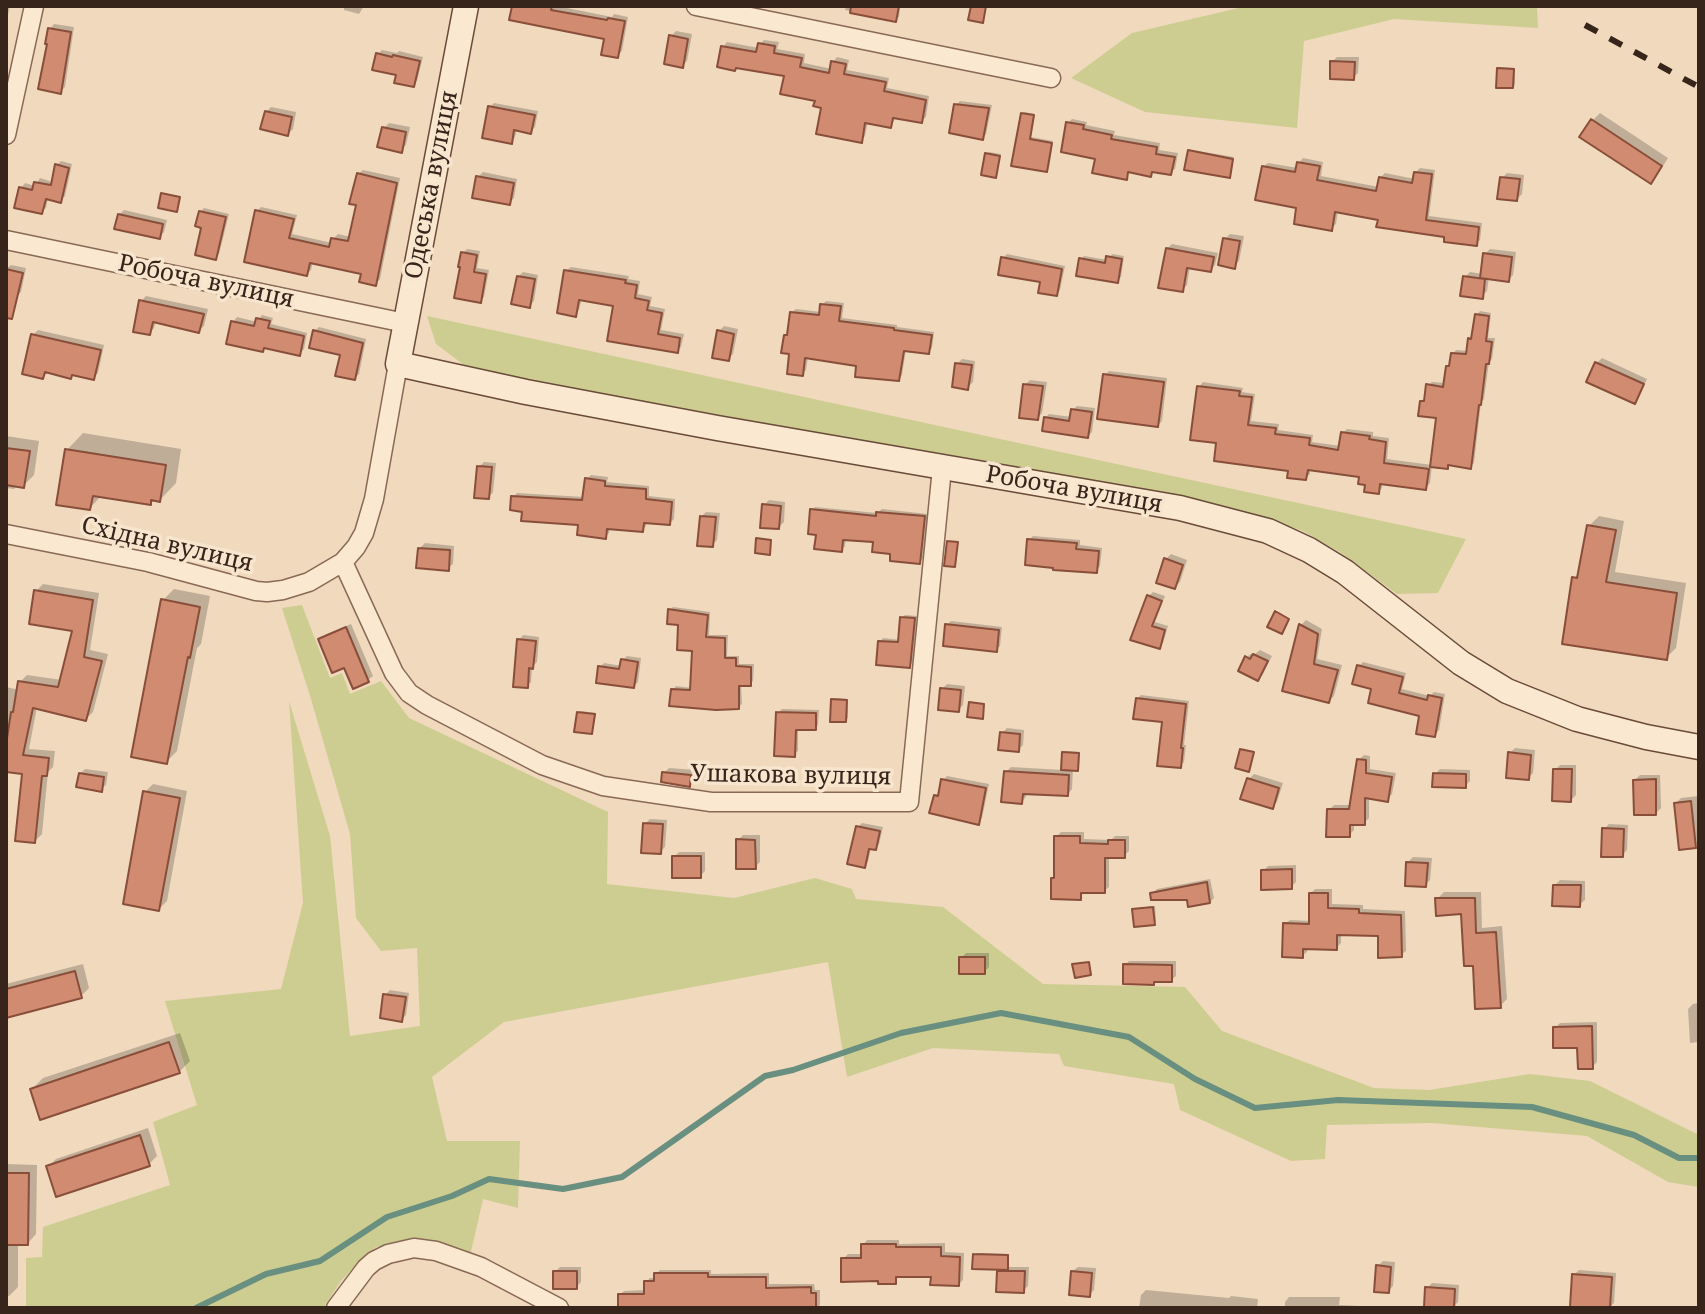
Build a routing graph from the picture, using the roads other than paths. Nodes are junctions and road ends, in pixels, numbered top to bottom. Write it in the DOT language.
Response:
graph roads {
  1 [pos="34,6"];
  2 [pos="466,6"];
  3 [pos="696,6"];
  4 [pos="1051,78"];
  5 [pos="6,135"];
  6 [pos="6,240"];
  7 [pos="405,323"];
  8 [pos="398,364"];
  9 [pos="942,468"];
  10 [pos="6,534"];
  11 [pos="343,562"];
  12 [pos="1699,747"];
  13 [pos="336,1308"];
  14 [pos="559,1308"];
  1 -- 5 [label="street"];
  2 -- 7 [label="street, Одеська вулиця"];
  3 -- 4 [label="street"];
  6 -- 7 [label="street, Робоча вулиця"];
  7 -- 8 [label="street, Одеська вулиця"];
  8 -- 9 [label="street, Робоча вулиця"];
  8 -- 11 [label="street, Східна вулиця"];
  9 -- 11 [label="street, Ушакова вулиця"];
  9 -- 12 [label="street, Робоча вулиця"];
  10 -- 11 [label="street, Східна вулиця"];
  13 -- 14 [label="street"];
}
